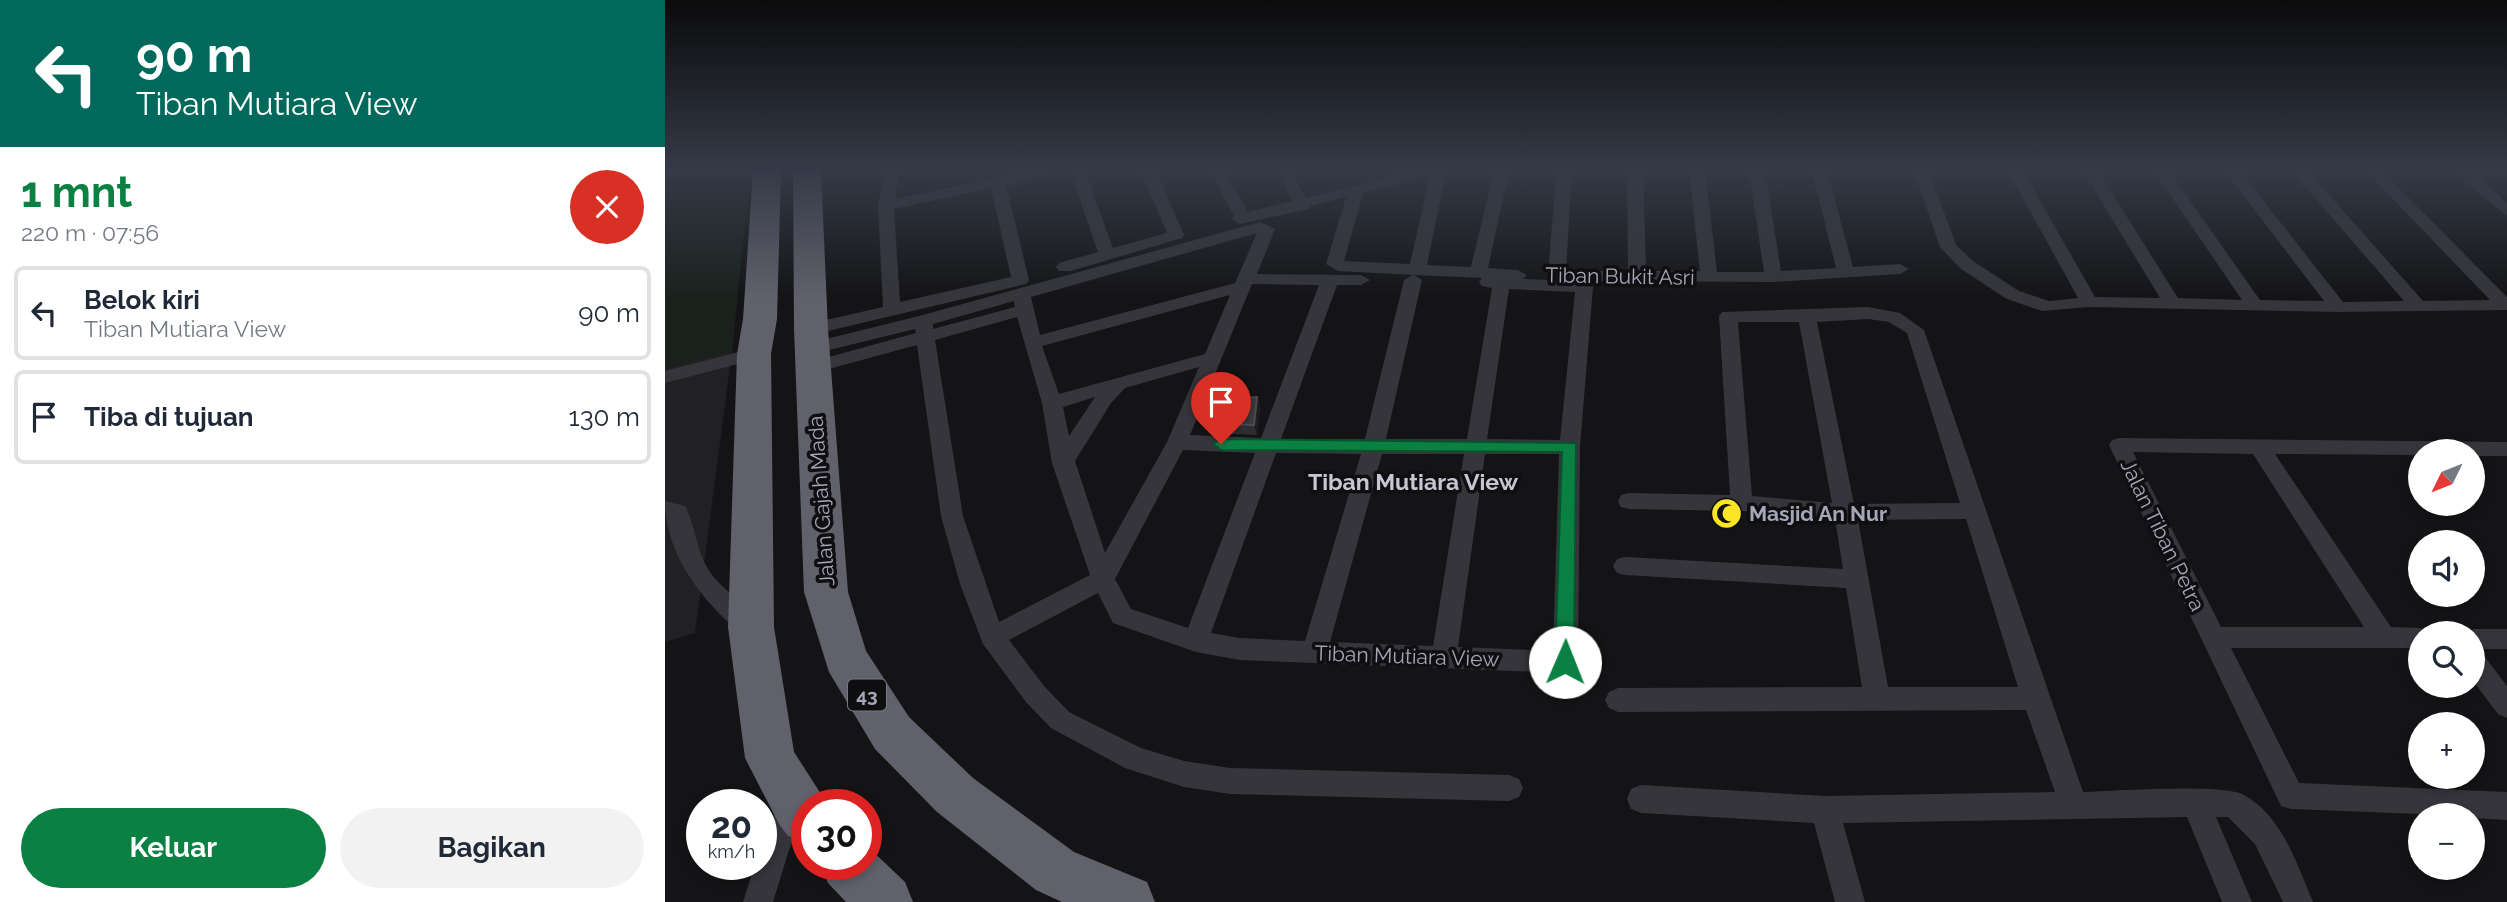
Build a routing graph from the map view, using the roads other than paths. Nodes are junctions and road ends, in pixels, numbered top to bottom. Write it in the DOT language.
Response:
graph roads {
  1 [pos="765,213"];
  2 [pos="812,213"];
  3 [pos="886,213"];
  4 [pos="1013,213"];
  5 [pos="1092,213"];
  6 [pos="1166,213"];
  7 [pos="1245,213"];
  8 [pos="1282,213"];
  9 [pos="1353,213"];
  10 [pos="1425,213"];
  11 [pos="1492,213"];
  12 [pos="1561,213"];
  13 [pos="1636,213"];
  14 [pos="1702,213"];
  15 [pos="1763,213"];
  16 [pos="1830,213"];
  17 [pos="1936,213"];
  18 [pos="2039,213"];
  19 [pos="2116,213"];
  20 [pos="2190,213"];
  21 [pos="2265,213"];
  22 [pos="2336,213"];
  23 [pos="2415,213"];
  24 [pos="1252,223"];
  25 [pos="1176,236"];
  26 [pos="1107,254"];
  27 [pos="1900,269"];
  28 [pos="1478,273"];
  29 [pos="1846,273"];
  30 [pos="1336,274"];
  31 [pos="1415,275"];
  32 [pos="1557,276"];
  33 [pos="1637,276"];
  34 [pos="1709,277"];
  35 [pos="1773,277"];
  36 [pos="1244,283"];
  37 [pos="1501,283"];
  38 [pos="1021,294"];
  39 [pos="2089,302"];
  40 [pos="2173,304"];
  41 [pos="2254,304"];
  42 [pos="2506,305"];
  43 [pos="2419,306"];
  44 [pos="2338,307"];
  45 [pos="892,311"];
  46 [pos="1807,317"];
  47 [pos="925,330"];
  48 [pos="827,341"];
  49 [pos="1032,343"];
  50 [pos="754,354"];
  51 [pos="1211,358"];
  52 [pos="665,377"];
  53 [pos="1118,383"];
  54 [pos="1052,403"];
  55 [pos="1177,442"];
  56 [pos="1374,445"];
  57 [pos="1266,446"];
  58 [pos="1475,446"];
  59 [pos="1570,447"];
  60 [pos="2259,447"];
  61 [pos="2507,449"];
  62 [pos="1063,463"];
  63 [pos="1629,501"];
  64 [pos="1742,503"];
  65 [pos="665,509"];
  66 [pos="1974,511"];
  67 [pos="1845,512"];
  68 [pos="1625,566"];
  69 [pos="1103,579"];
  70 [pos="1855,579"];
  71 [pos="751,627"];
  72 [pos="992,636"];
  73 [pos="2213,637"];
  74 [pos="2384,638"];
  75 [pos="2408,638"];
  76 [pos="2485,639"];
  77 [pos="2507,639"];
  78 [pos="1196,641"];
  79 [pos="1314,654"];
  80 [pos="1444,655"];
  81 [pos="2485,677"];
  82 [pos="1877,698"];
  83 [pos="2035,698"];
  84 [pos="1618,700"];
  85 [pos="2507,706"];
  86 [pos="1509,788"];
  87 [pos="791,793"];
  88 [pos="1641,799"];
  89 [pos="2195,801"];
  90 [pos="2073,804"];
  91 [pos="2507,806"];
  92 [pos="1825,810"];
  93 [pos="791,826"];
  94 [pos="863,880"];
  95 [pos="758,902"];
  96 [pos="885,902"];
  97 [pos="1127,902"];
  98 [pos="1850,902"];
  99 [pos="2237,902"];
  100 [pos="2298,902"];
  1 -- 50 [label="highway"];
  2 -- 48 [label="highway, Jalan Gajah Mada / 43"];
  3 -- 45 [label="street"];
  4 -- 38 [label="street, Tiban Mutiara View"];
  5 -- 26 [label="street"];
  6 -- 25 [label="street"];
  7 -- 24 [label="street"];
  8 -- 24 [label="street"];
  9 -- 30 [label="street"];
  10 -- 31 [label="street"];
  11 -- 28 [label="street"];
  12 -- 32 [label="street"];
  13 -- 33 [label="street"];
  14 -- 34 [label="street"];
  15 -- 35 [label="street"];
  16 -- 29 [label="street"];
  17 -- 39 [label="street"];
  18 -- 39 [label="street"];
  19 -- 40 [label="street"];
  20 -- 41 [label="street"];
  21 -- 44 [label="street"];
  22 -- 43 [label="street"];
  23 -- 42 [label="street"];
  24 -- 25 [label="street"];
  24 -- 36 [label="street"];
  24 -- 38 [label="street"];
  25 -- 26 [label="street"];
  26 -- 38 [label="street"];
  27 -- 29 [label="street, Tiban Bukit Asri"];
  28 -- 31 [label="street, Tiban Bukit Asri"];
  28 -- 32 [label="street, Tiban Bukit Asri"];
  29 -- 35 [label="street, Tiban Bukit Asri"];
  30 -- 31 [label="street, Tiban Mutiara View"];
  30 -- 36 [label="street, Tiban Mutiara View"];
  30 -- 57 [label="street"];
  31 -- 37 [label="street, Tiban Mutiara View"];
  31 -- 56 [label="street"];
  32 -- 33 [label="street, Tiban Bukit Asri"];
  33 -- 34 [label="street, Tiban Bukit Asri"];
  34 -- 35 [label="street, Tiban Bukit Asri"];
  36 -- 49 [label="street, Tiban Mutiara View"];
  36 -- 51 [label="street"];
  37 -- 58 [label="street"];
  37 -- 59 [label="street, Tiban Mutiara View"];
  38 -- 45 [label="street"];
  38 -- 47 [label="street"];
  38 -- 49 [label="street, Tiban Mutiara View"];
  39 -- 40 [label="street"];
  40 -- 41 [label="street"];
  41 -- 44 [label="street"];
  42 -- 43 [label="street"];
  43 -- 44 [label="street"];
  45 -- 48 [label="street"];
  46 -- 64 [label="street"];
  46 -- 66 [label="street"];
  46 -- 67 [label="street"];
  47 -- 48 [label="street"];
  47 -- 48 [label="street"];
  47 -- 72 [label="street"];
  48 -- 97 [label="highway, Jalan Gajah Mada / 43"];
  49 -- 54 [label="street, Tiban Mutiara View"];
  50 -- 52 [label="street"];
  50 -- 71 [label="highway"];
  51 -- 53 [label="street"];
  51 -- 55 [label="street"];
  53 -- 54 [label="street"];
  53 -- 62 [label="street"];
  54 -- 62 [label="street, Tiban Mutiara View"];
  55 -- 57 [label="street"];
  55 -- 69 [label="street"];
  56 -- 57 [label="street"];
  56 -- 58 [label="street"];
  56 -- 79 [label="street"];
  57 -- 78 [label="street"];
  58 -- 59 [label="street"];
  58 -- 80 [label="street"];
  59 -- 80 [label="street, Tiban Mutiara View"];
  60 -- 61 [label="street, Jalan Tiban Petra"];
  60 -- 73 [label="street, Jalan Tiban Petra"];
  60 -- 74 [label="street"];
  62 -- 69 [label="street, Tiban Mutiara View"];
  63 -- 64 [label="street"];
  64 -- 67 [label="street"];
  65 -- 71 [label="street"];
  66 -- 67 [label="street"];
  66 -- 83 [label="street"];
  67 -- 70 [label="street"];
  68 -- 70 [label="street"];
  69 -- 72 [label="street"];
  69 -- 78 [label="street, Tiban Mutiara View"];
  70 -- 82 [label="street"];
  71 -- 87 [label="highway"];
  72 -- 86 [label="street"];
  73 -- 74 [label="street, Jalan Tiban Petra"];
  73 -- 91 [label="street, Jalan Tiban Petra"];
  74 -- 75 [label="street, Jalan Tiban Petra"];
  76 -- 77 [label="street"];
  78 -- 79 [label="street, Tiban Mutiara View"];
  79 -- 80 [label="street, Tiban Mutiara View"];
  81 -- 85 [label="street"];
  82 -- 83 [label="street"];
  82 -- 84 [label="street"];
  83 -- 90 [label="street"];
  88 -- 92 [label="street"];
  89 -- 90 [label="street"];
  89 -- 99 [label="street"];
  89 -- 100 [label="street"];
  90 -- 92 [label="street"];
  92 -- 98 [label="street"];
  93 -- 95 [label="street"];
  94 -- 96 [label="highway"];
}
